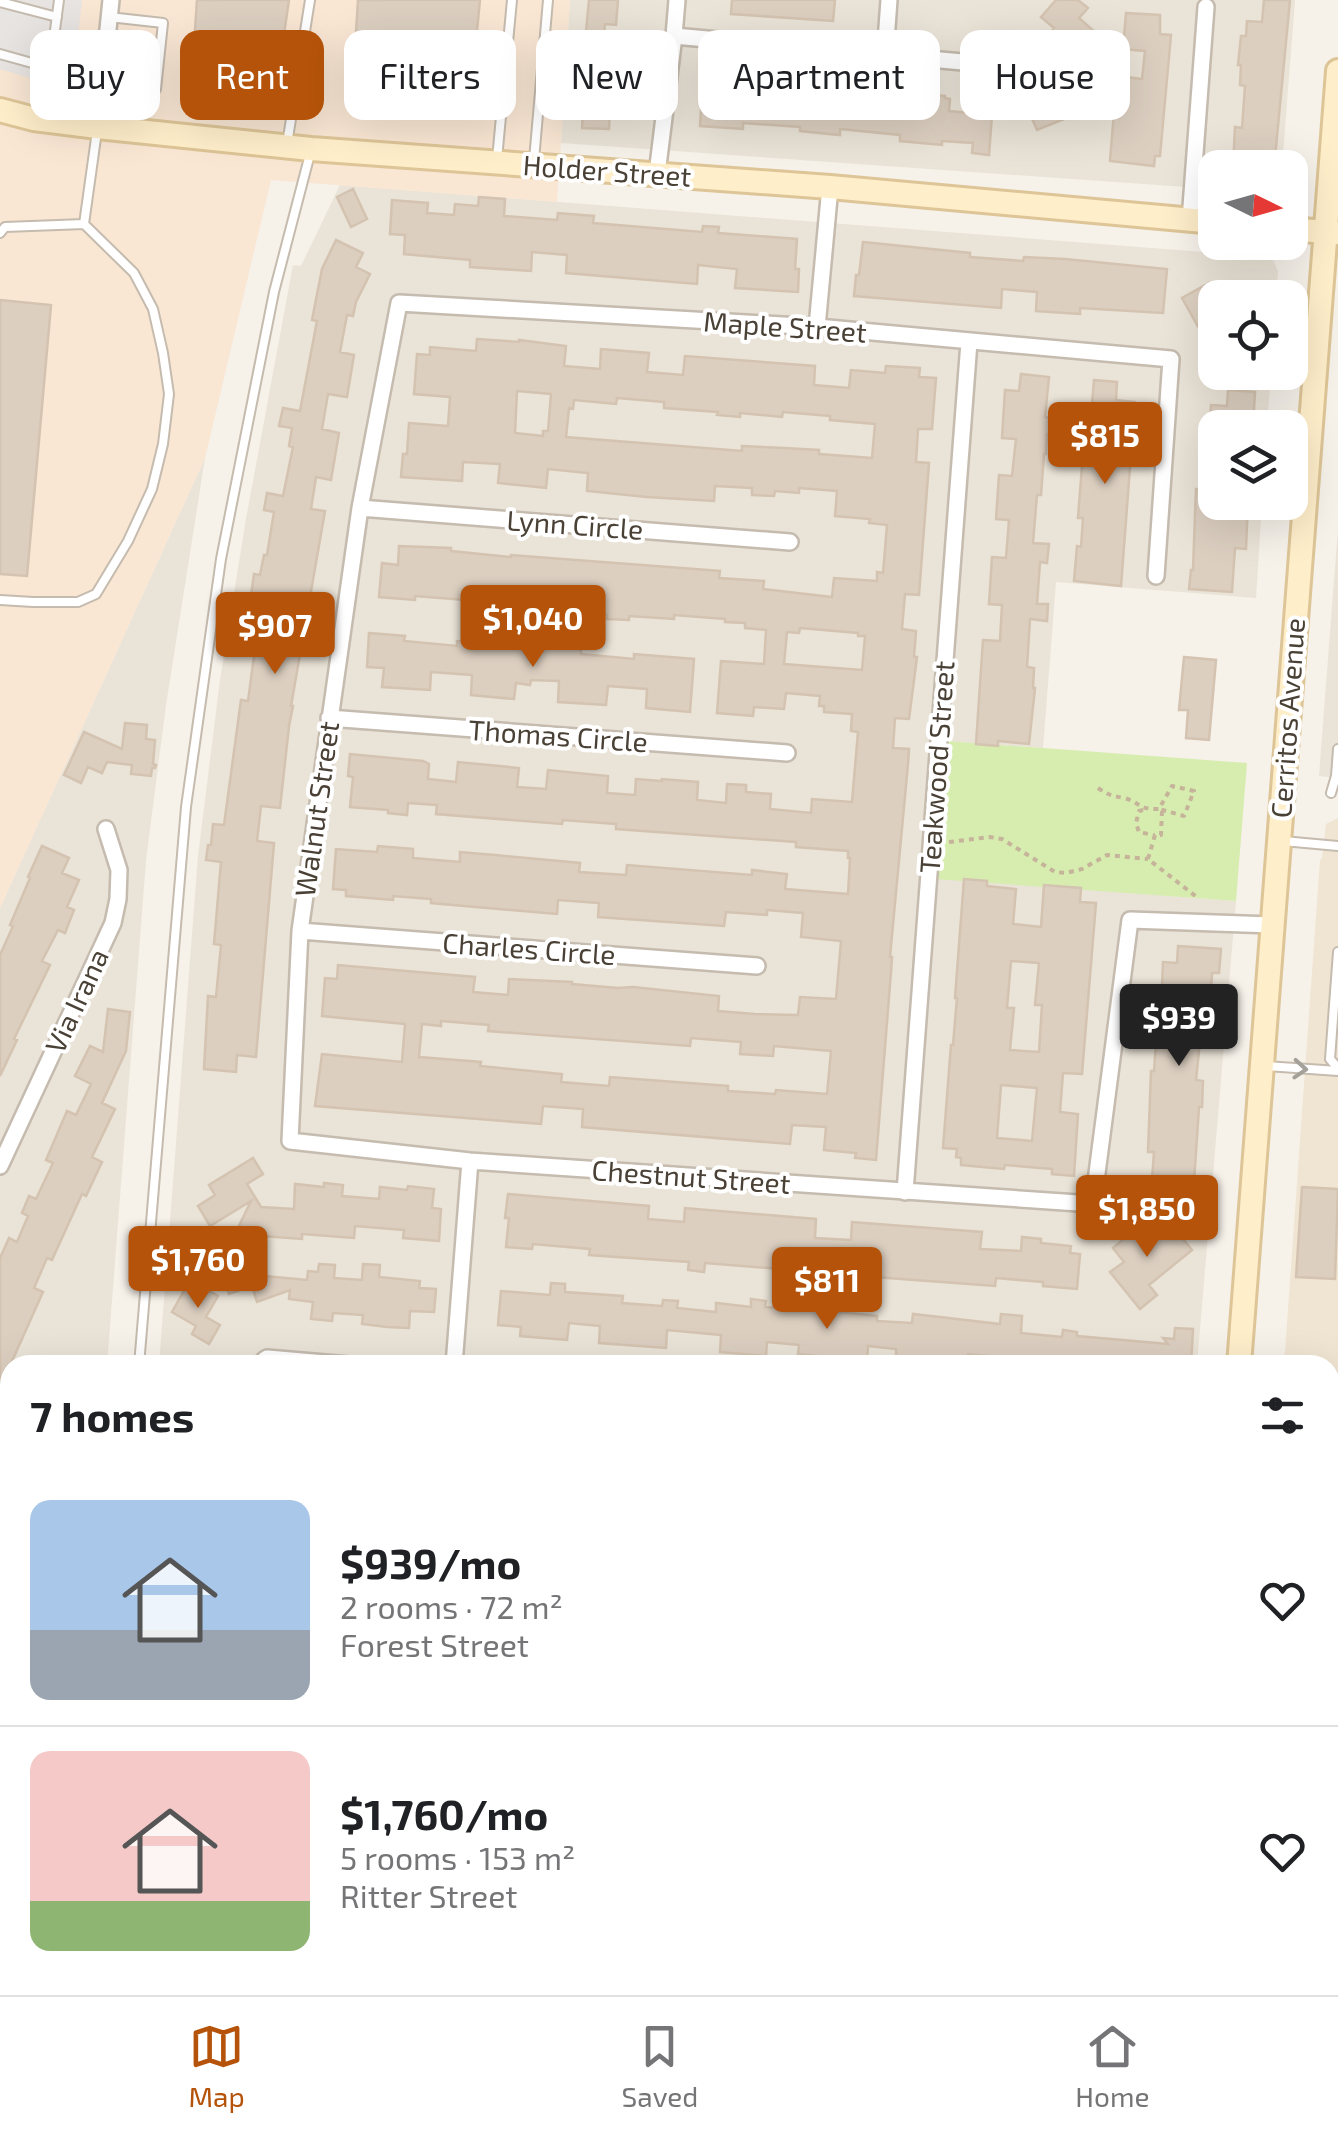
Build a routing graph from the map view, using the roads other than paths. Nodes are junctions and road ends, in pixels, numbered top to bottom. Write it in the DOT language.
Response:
graph roads {
  1 [pos="60,0"];
  2 [pos="111,0"];
  3 [pos="310,0"];
  4 [pos="512,0"];
  5 [pos="548,0"];
  6 [pos="677,0"];
  7 [pos="889,0"];
  8 [pos="0,2"];
  9 [pos="1206,7"];
  10 [pos="57,17"];
  11 [pos="109,17"];
  12 [pos="674,30"];
  13 [pos="887,30"];
  14 [pos="0,54"];
  15 [pos="160,56"];
  16 [pos="1338,71"];
  17 [pos="0,110"];
  18 [pos="663,120"];
  19 [pos="98,127"];
  20 [pos="286,147"];
  21 [pos="311,150"];
  22 [pos="496,163"];
  23 [pos="534,166"];
  24 [pos="656,174"];
  25 [pos="830,186"];
  26 [pos="1190,220"];
  27 [pos="1198,221"];
  28 [pos="84,224"];
  29 [pos="2,228"];
  30 [pos="1332,233"];
  31 [pos="399,303"];
  32 [pos="817,328"];
  33 [pos="969,342"];
  34 [pos="360,508"];
  35 [pos="790,542"];
  36 [pos="1156,576"];
  37 [pos="0,600"];
  38 [pos="329,718"];
  39 [pos="1338,749"];
  40 [pos="787,753"];
  41 [pos="1331,794"];
  42 [pos="106,829"];
  43 [pos="1279,841"];
  44 [pos="1338,846"];
  45 [pos="1273,925"];
  46 [pos="300,931"];
  47 [pos="1338,952"];
  48 [pos="757,966"];
  49 [pos="1262,1066"];
  50 [pos="1338,1070"];
  51 [pos="290,1141"];
  52 [pos="470,1161"];
  53 [pos="0,1166"];
  54 [pos="905,1192"];
  55 [pos="140,1355"];
  56 [pos="455,1355"];
  57 [pos="1240,1355"];
  1 -- 10 [label="lane"];
  2 -- 11 [label="street"];
  3 -- 20 [label="lane"];
  4 -- 22 [label="lane"];
  5 -- 23 [label="lane"];
  6 -- 12 [label="street"];
  7 -- 13 [label="street"];
  8 -- 10 [label="lane"];
  9 -- 26 [label="street"];
  10 -- 14 [label="lane"];
  11 -- 15 [label="lane"];
  11 -- 19 [label="street"];
  16 -- 30 [label="main road, Cerritos Avenue"];
  17 -- 19 [label="main road, Holder Street"];
  18 -- 24 [label="street"];
  19 -- 20 [label="main road, Holder Street"];
  19 -- 28 [label="lane"];
  20 -- 21 [label="main road, Holder Street"];
  21 -- 22 [label="main road, Holder Street"];
  21 -- 55 [label="lane"];
  22 -- 23 [label="main road, Holder Street"];
  23 -- 24 [label="main road, Holder Street"];
  24 -- 25 [label="main road, Holder Street"];
  25 -- 26 [label="main road, Holder Street"];
  25 -- 32 [label="street"];
  26 -- 27 [label="main road, Holder Street"];
  28 -- 29 [label="lane"];
  28 -- 37 [label="lane"];
  30 -- 43 [label="main road, Cerritos Avenue"];
  31 -- 32 [label="street, Maple Street"];
  31 -- 34 [label="street, Walnut Street"];
  32 -- 33 [label="street, Maple Street"];
  33 -- 36 [label="street, Maple Street"];
  33 -- 54 [label="street, Teakwood Street"];
  34 -- 35 [label="street, Lynn Circle"];
  34 -- 38 [label="street, Walnut Street"];
  38 -- 40 [label="street, Thomas Circle"];
  38 -- 46 [label="street, Walnut Street"];
  39 -- 41 [label="lane"];
  42 -- 53 [label="street, Via Irana"];
  43 -- 44 [label="lane"];
  43 -- 45 [label="main road, Cerritos Avenue"];
  45 -- 49 [label="main road, Cerritos Avenue"];
  45 -- 54 [label="street, Chestnut Street"];
  46 -- 48 [label="street, Charles Circle"];
  46 -- 51 [label="street, Walnut Street"];
  47 -- 50 [label="lane"];
  49 -- 50 [label="lane, one-way"];
  49 -- 57 [label="main road, Cerritos Avenue"];
  51 -- 52 [label="street, Chestnut Street"];
  52 -- 54 [label="street, Chestnut Street"];
  52 -- 56 [label="street"];
}
